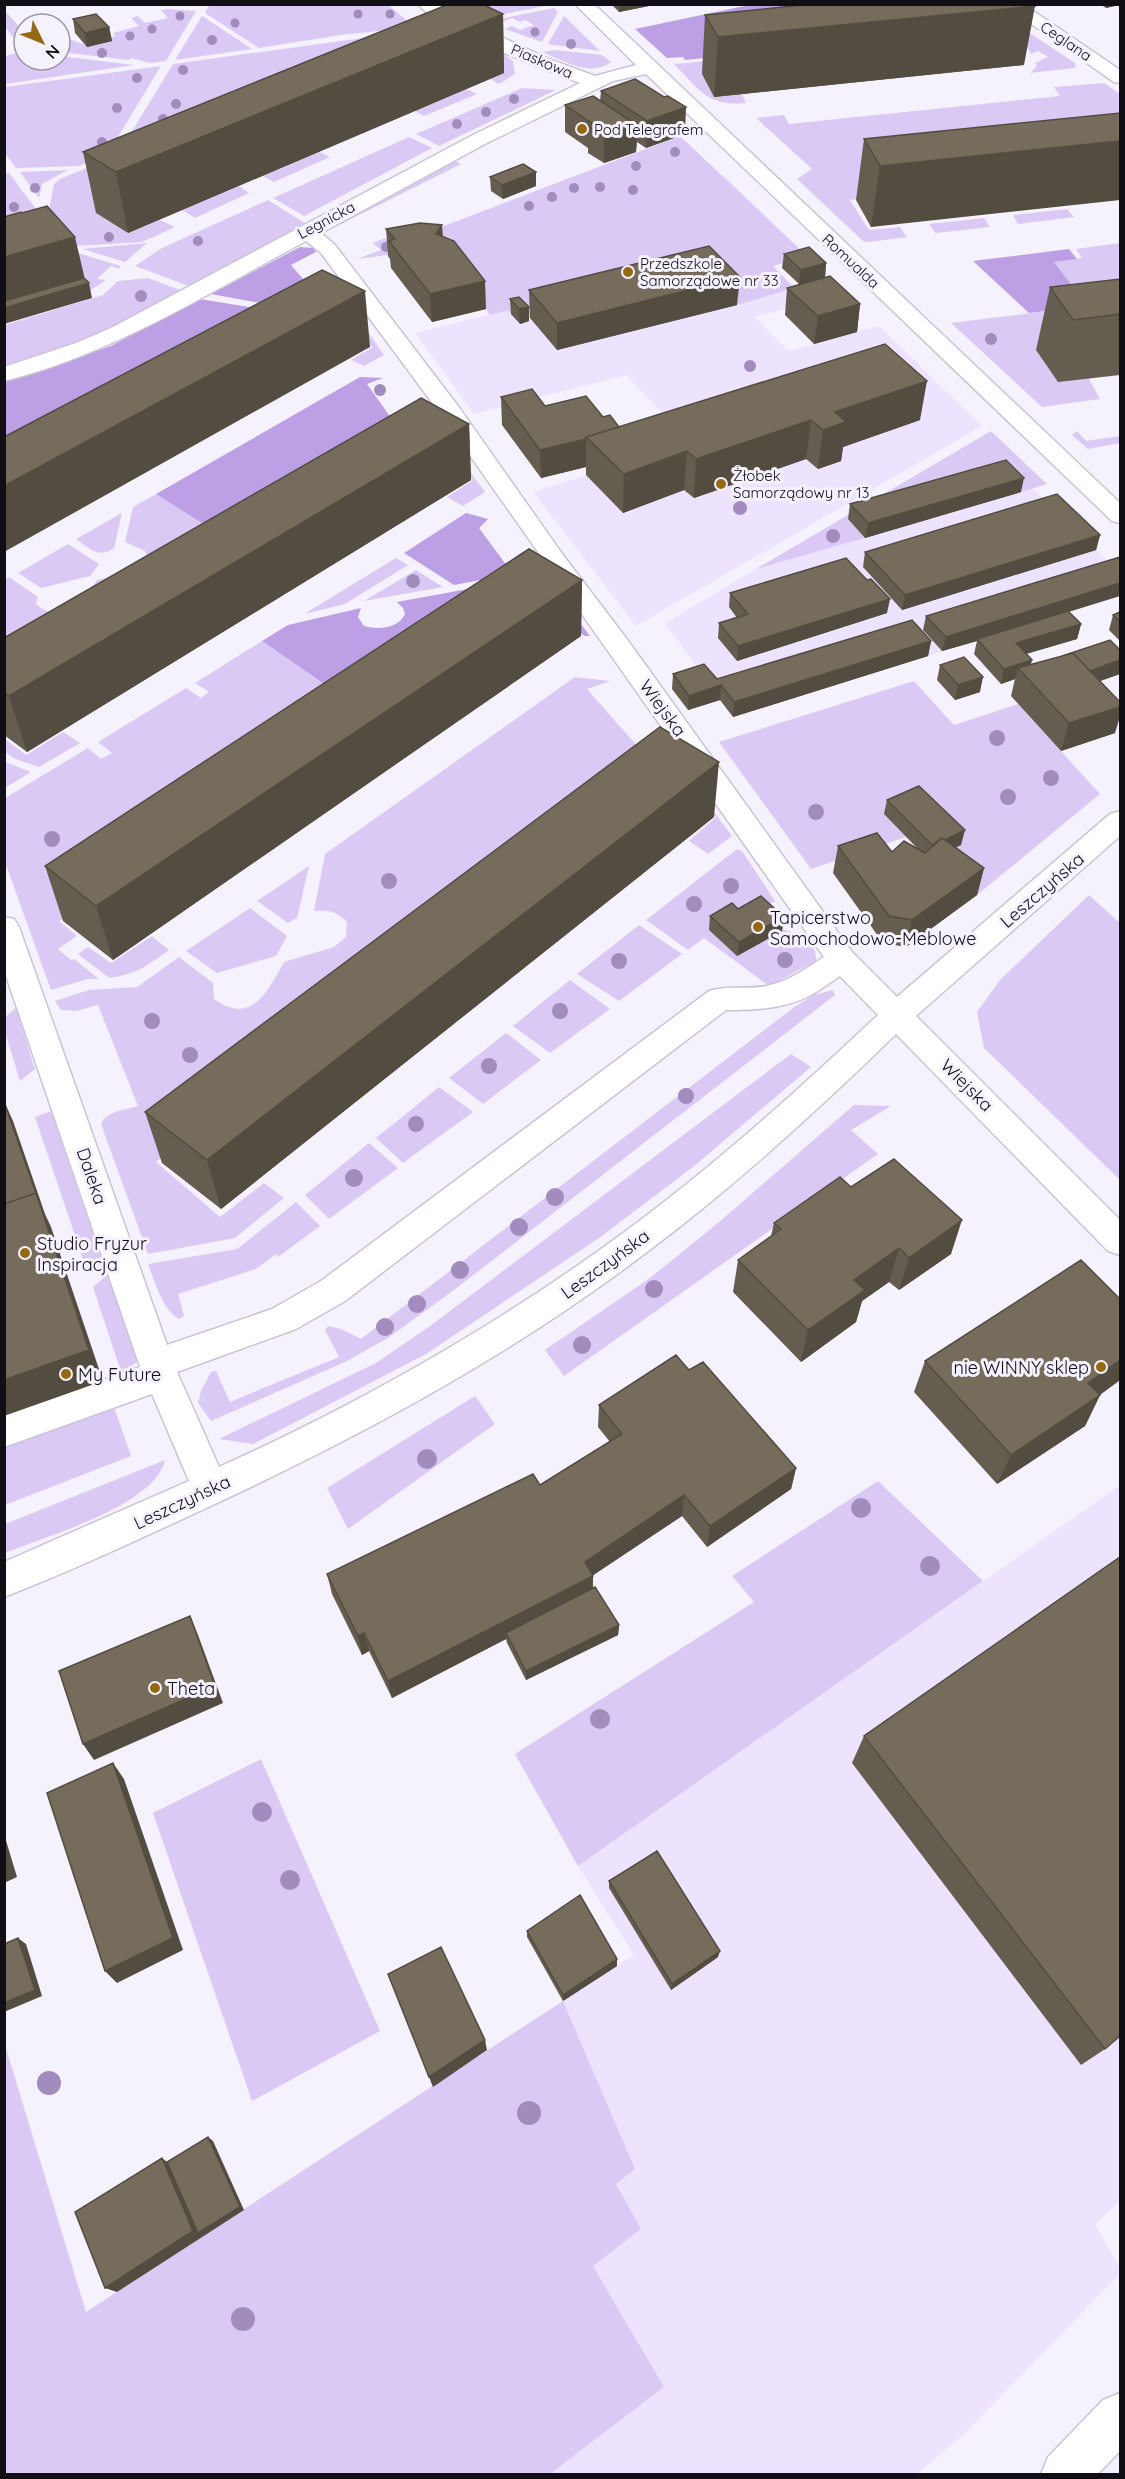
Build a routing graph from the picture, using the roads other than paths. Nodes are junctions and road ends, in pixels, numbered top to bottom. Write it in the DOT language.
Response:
graph roads {
  1 [pos="426,4"];
  2 [pos="583,4"];
  3 [pos="1011,4"];
  4 [pos="647,68"];
  5 [pos="1120,78"];
  6 [pos="595,82"];
  7 [pos="306,231"];
  8 [pos="4,374"];
  9 [pos="1120,516"];
  10 [pos="1120,822"];
  11 [pos="4,927"];
  12 [pos="842,960"];
  13 [pos="897,1015"];
  14 [pos="1120,1241"];
  15 [pos="158,1370"];
  16 [pos="4,1431"];
  17 [pos="211,1489"];
  18 [pos="4,1580"];
  19 [pos="1120,2417"];
  20 [pos="1065,2475"];
  1 -- 6 [label="street, Piaskowa"];
  2 -- 4 [label="street, Romualda"];
  3 -- 5 [label="street, Ceglana"];
  4 -- 6 [label="street, Legnicka"];
  4 -- 9 [label="street, Romualda"];
  6 -- 7 [label="street, Legnicka"];
  7 -- 8 [label="street, Legnicka"];
  7 -- 12 [label="street, Wiejska"];
  10 -- 13 [label="street, Leszczyńska"];
  11 -- 15 [label="street, Daleka"];
  12 -- 13 [label="street, Wiejska"];
  12 -- 15 [label="street"];
  13 -- 14 [label="street, Wiejska"];
  13 -- 17 [label="street, Leszczyńska"];
  15 -- 16 [label="street"];
  15 -- 17 [label="street, Daleka"];
  17 -- 18 [label="street, Leszczyńska"];
  19 -- 20 [label="street"];
}
